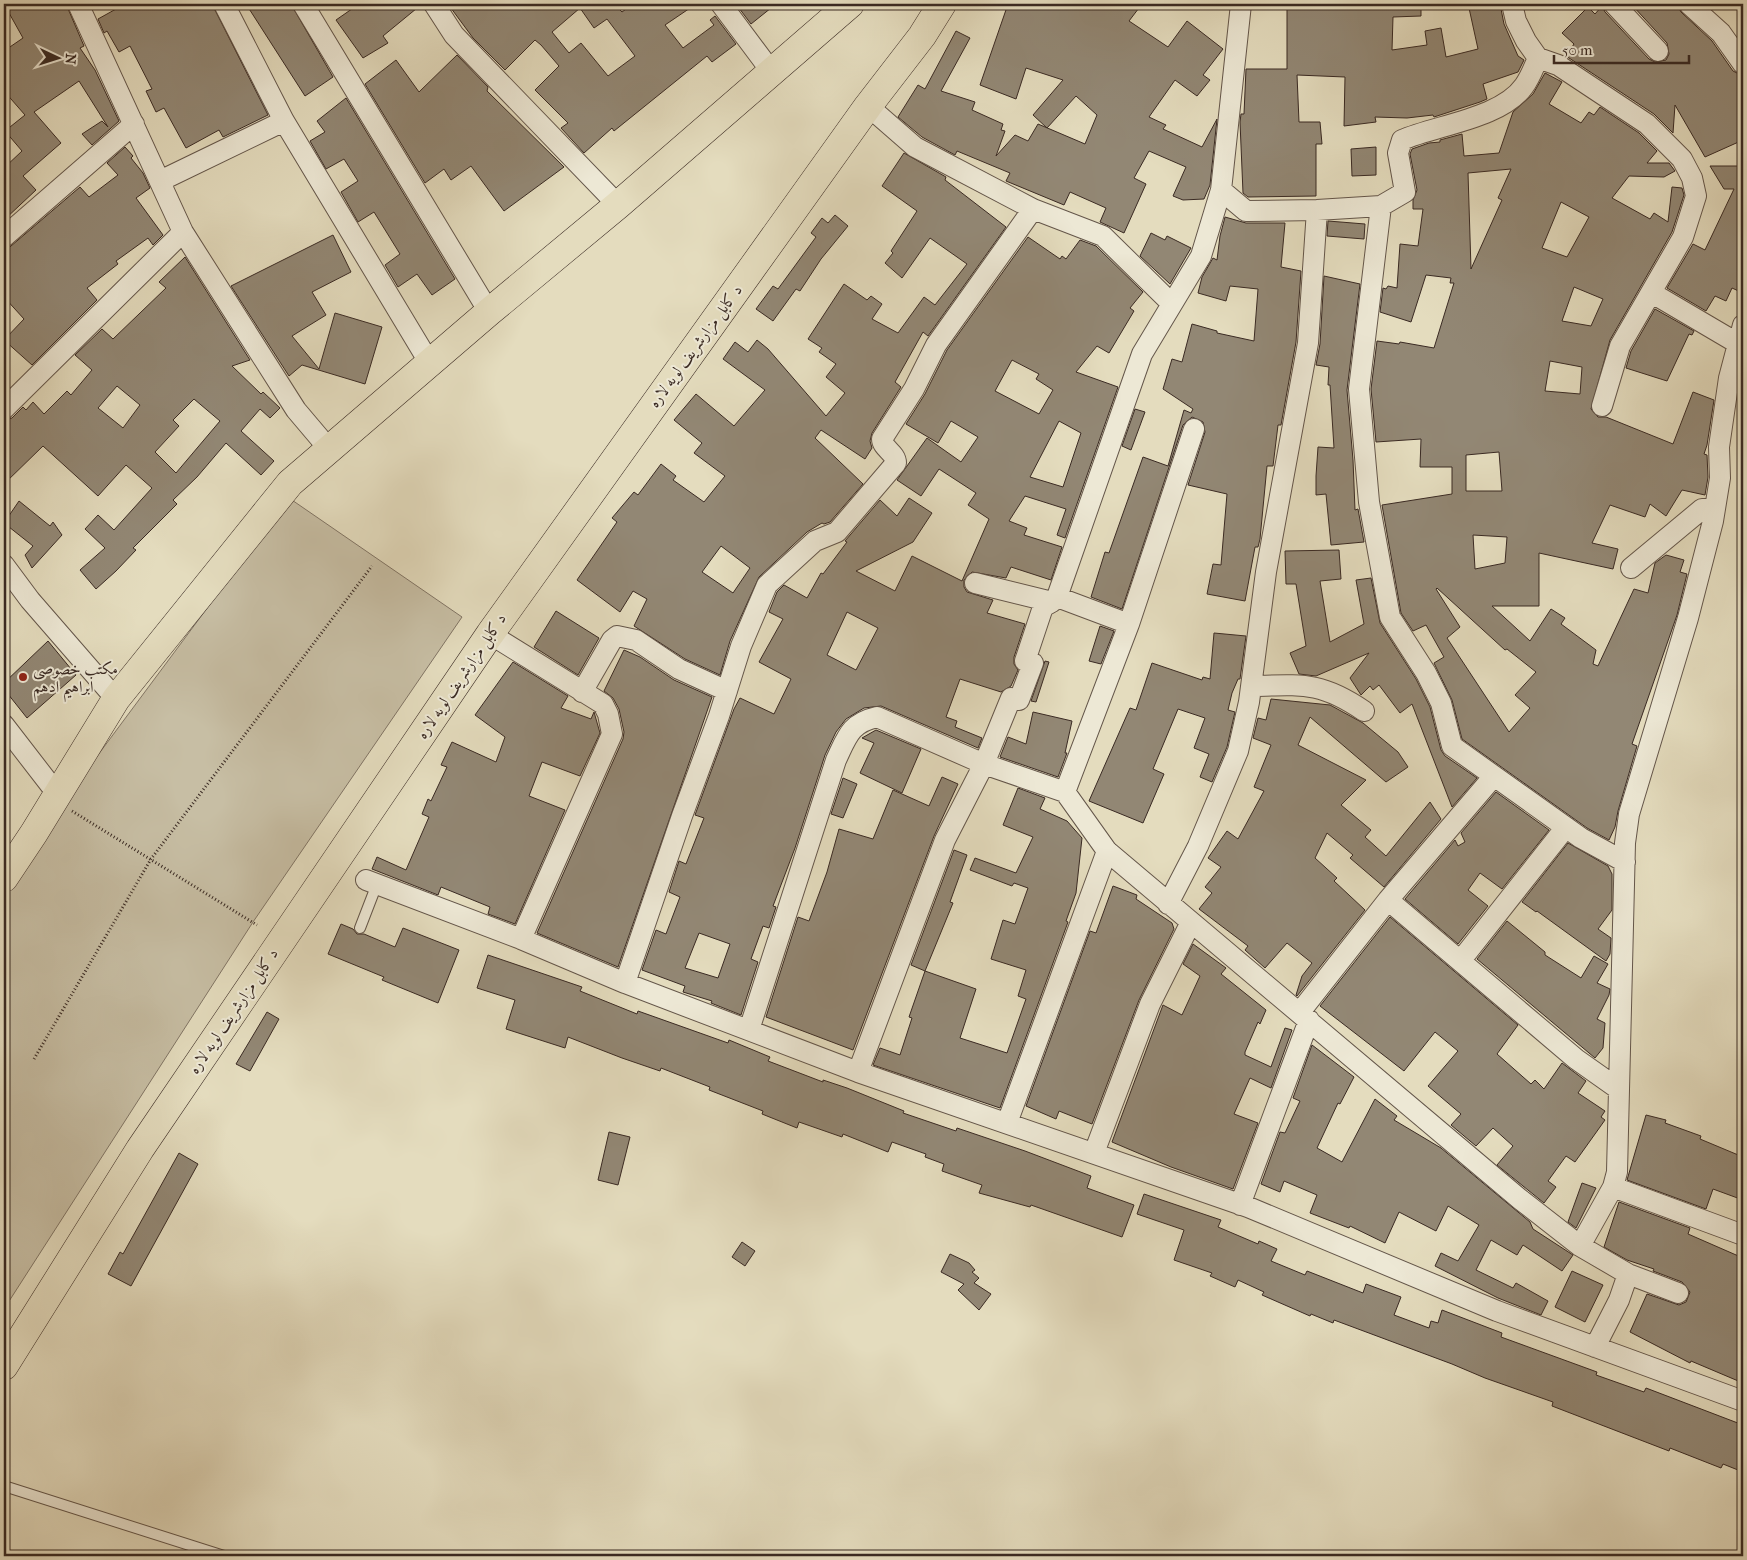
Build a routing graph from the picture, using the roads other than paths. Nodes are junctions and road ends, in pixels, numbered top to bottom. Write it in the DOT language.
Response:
graph roads {
  1 [pos="78,4"];
  2 [pos="224,4"];
  3 [pos="303,4"];
  4 [pos="434,4"];
  5 [pos="721,4"];
  6 [pos="850,4"];
  7 [pos="942,4"];
  8 [pos="1241,4"];
  9 [pos="1512,4"];
  10 [pos="1614,4"];
  11 [pos="1689,4"];
  12 [pos="1658,50"];
  13 [pos="1538,58"];
  14 [pos="1743,64"];
  15 [pos="772,71"];
  16 [pos="868,106"];
  17 [pos="284,121"];
  18 [pos="134,124"];
  19 [pos="160,181"];
  20 [pos="1221,190"];
  21 [pos="618,205"];
  22 [pos="1382,206"];
  23 [pos="1033,209"];
  24 [pos="1317,210"];
  25 [pos="183,232"];
  26 [pos="4,237"];
  27 [pos="1652,293"];
  28 [pos="1172,304"];
  29 [pos="489,312"];
  30 [pos="1740,334"];
  31 [pos="429,362"];
  32 [pos="1602,406"];
  33 [pos="4,409"];
  34 [pos="1194,429"];
  35 [pos="329,449"];
  36 [pos="1715,509"];
  37 [pos="4,565"];
  38 [pos="1632,568"];
  39 [pos="975,583"];
  40 [pos="1054,599"];
  41 [pos="1129,624"];
  42 [pos="490,634"];
  43 [pos="1251,686"];
  44 [pos="727,691"];
  45 [pos="582,692"];
  46 [pos="116,699"];
  47 [pos="1364,710"];
  48 [pos="4,725"];
  49 [pos="984,764"];
  50 [pos="1494,776"];
  51 [pos="1064,792"];
  52 [pos="56,798"];
  53 [pos="1566,827"];
  54 [pos="1107,851"];
  55 [pos="1625,862"];
  56 [pos="4,878"];
  57 [pos="371,882"];
  58 [pos="1388,900"];
  59 [pos="1168,904"];
  60 [pos="1191,922"];
  61 [pos="360,928"];
  62 [pos="522,939"];
  63 [pos="1460,960"];
  64 [pos="624,984"];
  65 [pos="1304,1016"];
  66 [pos="749,1030"];
  67 [pos="858,1072"];
  68 [pos="1618,1088"];
  69 [pos="1007,1123"];
  70 [pos="1094,1153"];
  71 [pos="1613,1187"];
  72 [pos="1240,1205"];
  73 [pos="1743,1235"];
  74 [pos="1580,1246"];
  75 [pos="1628,1274"];
  76 [pos="1678,1293"];
  77 [pos="1595,1347"];
  78 [pos="4,1366"];
  79 [pos="1743,1401"];
  80 [pos="4,1486"];
  81 [pos="224,1556"];
  1 -- 18 [label="street"];
  2 -- 17 [label="street"];
  3 -- 29 [label="street"];
  4 -- 21 [label="street"];
  5 -- 15 [label="street"];
  6 -- 15 [label="highway"];
  7 -- 16 [label="highway, د کابل مزارشریف لویه لاره"];
  8 -- 20 [label="street"];
  9 -- 13 [label="street"];
  10 -- 12 [label="street"];
  11 -- 14 [label="street"];
  13 -- 22 [label="street"];
  13 -- 27 [label="street"];
  15 -- 21 [label="highway"];
  16 -- 23 [label="street"];
  16 -- 42 [label="highway, د کابل مزارشریف لویه لاره"];
  17 -- 19 [label="street"];
  17 -- 31 [label="street"];
  18 -- 19 [label="street"];
  18 -- 26 [label="street"];
  19 -- 25 [label="street"];
  20 -- 24 [label="street"];
  20 -- 28 [label="street"];
  21 -- 29 [label="highway"];
  22 -- 24 [label="street"];
  22 -- 50 [label="street"];
  23 -- 28 [label="street"];
  23 -- 44 [label="street"];
  24 -- 43 [label="street"];
  25 -- 33 [label="street"];
  25 -- 35 [label="street"];
  27 -- 30 [label="street"];
  27 -- 32 [label="street"];
  28 -- 40 [label="street"];
  29 -- 31 [label="highway"];
  30 -- 36 [label="street"];
  31 -- 35 [label="highway"];
  34 -- 41 [label="street"];
  35 -- 46 [label="highway"];
  36 -- 38 [label="street"];
  36 -- 55 [label="street"];
  37 -- 46 [label="street"];
  39 -- 40 [label="street"];
  40 -- 41 [label="street"];
  40 -- 49 [label="street"];
  41 -- 51 [label="street"];
  42 -- 45 [label="street"];
  42 -- 78 [label="highway, د کابل مزارشریف لویه لاره"];
  43 -- 47 [label="street"];
  43 -- 59 [label="street"];
  44 -- 45 [label="street"];
  44 -- 64 [label="street"];
  45 -- 62 [label="street"];
  46 -- 52 [label="highway"];
  48 -- 52 [label="street"];
  49 -- 51 [label="street"];
  49 -- 66 [label="street"];
  49 -- 67 [label="street"];
  50 -- 53 [label="street"];
  50 -- 58 [label="street"];
  51 -- 54 [label="street"];
  52 -- 56 [label="highway"];
  53 -- 55 [label="street"];
  53 -- 63 [label="street"];
  54 -- 59 [label="street"];
  54 -- 69 [label="street"];
  55 -- 68 [label="street"];
  57 -- 61 [label="lane"];
  57 -- 62 [label="street"];
  58 -- 63 [label="street"];
  58 -- 65 [label="street"];
  59 -- 60 [label="street"];
  60 -- 65 [label="street"];
  60 -- 70 [label="street"];
  62 -- 64 [label="street"];
  63 -- 68 [label="street"];
  64 -- 66 [label="street"];
  65 -- 72 [label="street"];
  65 -- 74 [label="street"];
  66 -- 67 [label="street"];
  67 -- 69 [label="street"];
  68 -- 71 [label="street"];
  69 -- 70 [label="street"];
  70 -- 72 [label="street"];
  71 -- 73 [label="street"];
  71 -- 74 [label="street"];
  72 -- 77 [label="street"];
  74 -- 75 [label="street"];
  75 -- 76 [label="street"];
  75 -- 77 [label="street"];
  77 -- 79 [label="street"];
  80 -- 81 [label="lane"];
}
